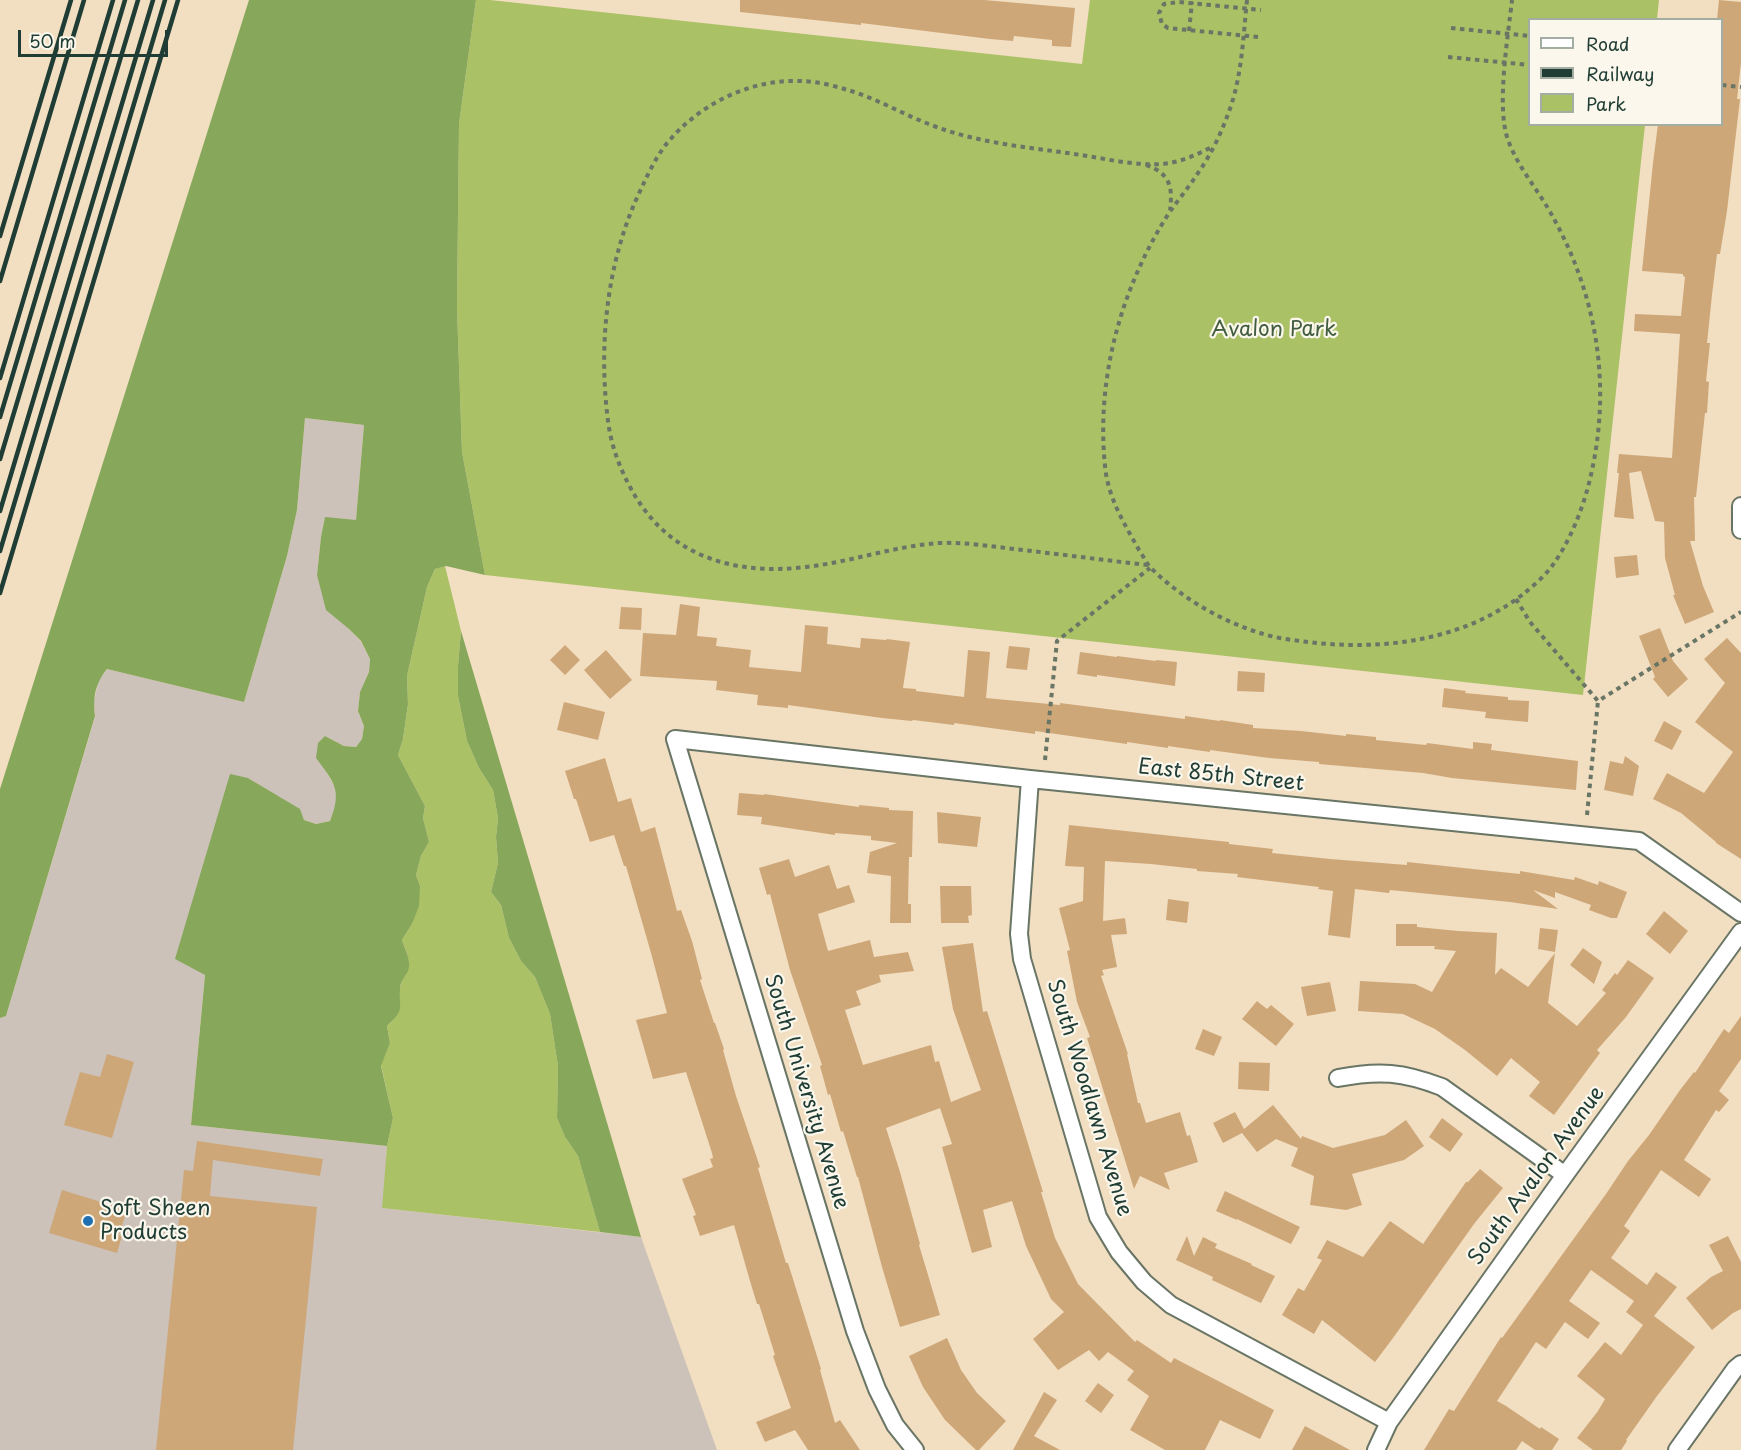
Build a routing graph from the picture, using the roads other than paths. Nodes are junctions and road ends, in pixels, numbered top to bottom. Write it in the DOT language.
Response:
graph roads {
  1 [pos="1741,506"];
  2 [pos="1741,530"];
  3 [pos="675,738"];
  4 [pos="1030,779"];
  5 [pos="1741,913"];
  6 [pos="1741,932"];
  7 [pos="1338,1078"];
  8 [pos="1565,1175"];
  9 [pos="1741,1364"];
  10 [pos="1389,1422"];
  11 [pos="915,1450"];
  12 [pos="1376,1450"];
  13 [pos="1677,1450"];
  1 -- 2 [label="street"];
  3 -- 4 [label="street, East 85th Street"];
  3 -- 11 [label="street, South University Avenue"];
  4 -- 5 [label="street, East 85th Street"];
  4 -- 10 [label="street, South Woodlawn Avenue"];
  6 -- 8 [label="street, South Avalon Avenue"];
  7 -- 8 [label="street"];
  8 -- 10 [label="street, South Avalon Avenue"];
  9 -- 13 [label="street"];
  10 -- 12 [label="street, South Avalon Avenue"];
}
